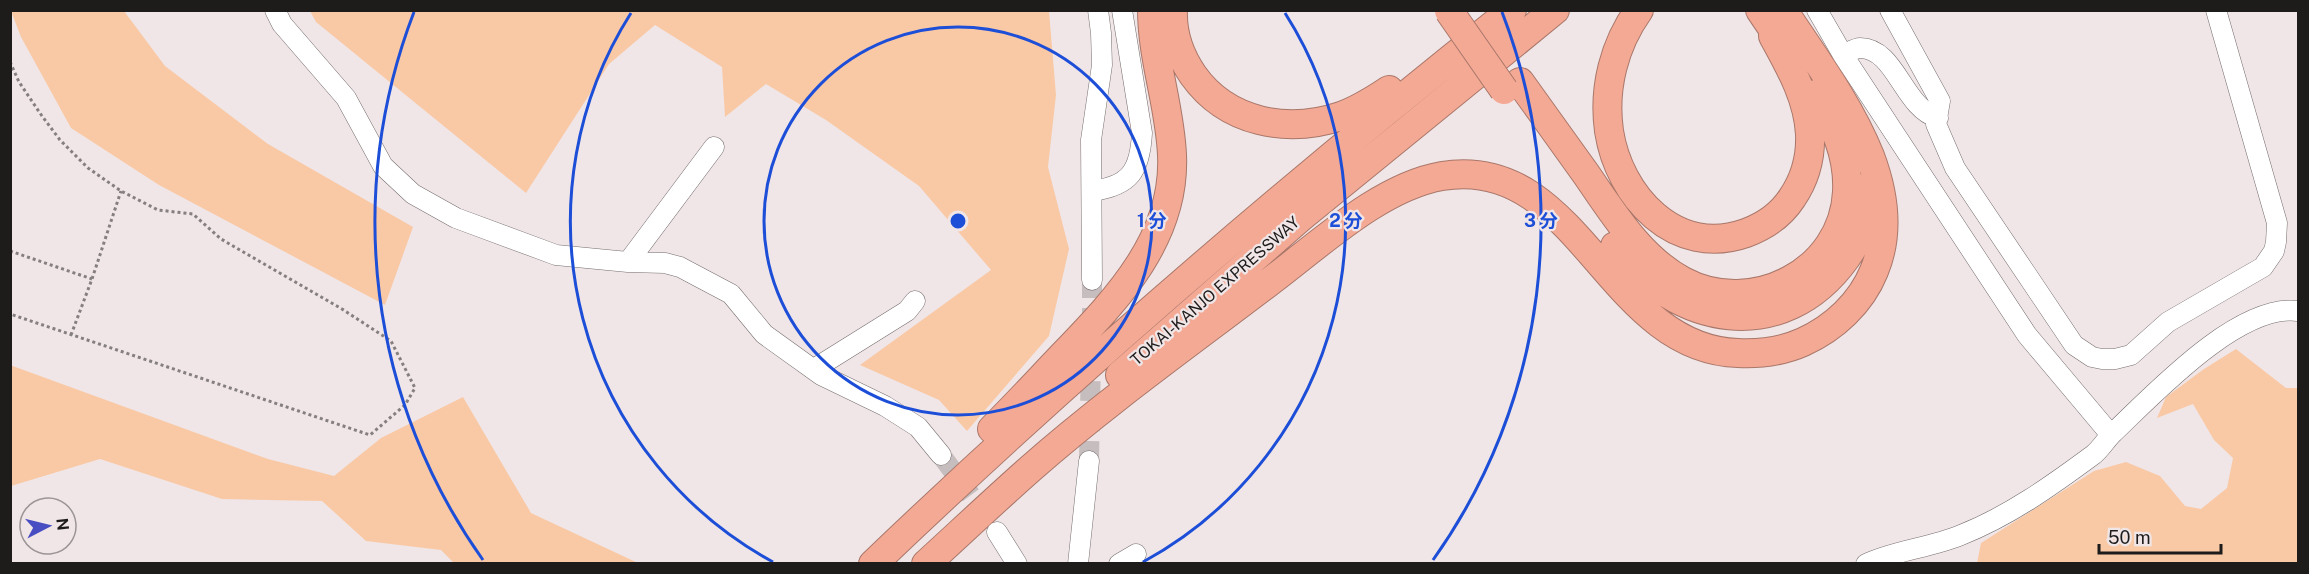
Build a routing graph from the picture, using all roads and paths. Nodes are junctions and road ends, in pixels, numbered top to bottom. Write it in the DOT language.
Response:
graph roads {
  1 [pos="275,10"];
  2 [pos="1098,10"];
  3 [pos="1122,10"];
  4 [pos="1152,10"];
  5 [pos="1173,10"];
  6 [pos="1470,10"];
  7 [pos="1497,10"];
  8 [pos="1512,10"];
  9 [pos="1555,10"];
  10 [pos="1640,10"];
  11 [pos="1760,10"];
  12 [pos="1783,10"];
  13 [pos="1818,10"];
  14 [pos="2216,10"];
  15 [pos="1448,11"];
  16 [pos="1895,13"];
  17 [pos="1843,55"];
  18 [pos="10,62"];
  19 [pos="1512,86"];
  20 [pos="1938,118"];
  21 [pos="1857,127"];
  22 [pos="714,147"];
  23 [pos="121,191"];
  24 [pos="1092,191"];
  25 [pos="10,251"];
  26 [pos="628,262"];
  27 [pos="92,279"];
  28 [pos="1092,280"];
  29 [pos="915,301"];
  30 [pos="2298,311"];
  31 [pos="10,314"];
  32 [pos="71,335"];
  33 [pos="814,369"];
  34 [pos="2111,435"];
  35 [pos="940,455"];
  36 [pos="1089,461"];
  37 [pos="997,531"];
  38 [pos="865,564"];
  39 [pos="873,564"];
  40 [pos="915,564"];
  41 [pos="926,564"];
  42 [pos="1017,564"];
  43 [pos="1078,564"];
  44 [pos="1866,564"];
  1 -- 26 [label="street"];
  2 -- 24 [label="street"];
  3 -- 24 [label="street"];
  4 -- 38 [label="highway"];
  5 -- 7 [label="highway"];
  6 -- 19 [label="highway"];
  8 -- 39 [label="highway, TOKAI-KANJO EXPRESSWAY"];
  9 -- 40 [label="highway, TOKAI-KANJO EXPRESSWAY"];
  10 -- 11 [label="highway"];
  11 -- 19 [label="highway"];
  12 -- 21 [label="highway"];
  13 -- 17 [label="street"];
  14 -- 20 [label="street"];
  15 -- 19 [label="highway, bridge"];
  16 -- 20 [label="street"];
  17 -- 20 [label="street"];
  17 -- 34 [label="street"];
  18 -- 23 [label="path"];
  19 -- 21 [label="highway"];
  21 -- 41 [label="highway"];
  22 -- 26 [label="street"];
  23 -- 27 [label="path"];
  23 -- 32 [label="path"];
  24 -- 28 [label="street"];
  25 -- 27 [label="path"];
  26 -- 33 [label="street"];
  27 -- 32 [label="path"];
  29 -- 33 [label="street"];
  30 -- 34 [label="street"];
  31 -- 32 [label="path"];
  33 -- 35 [label="street"];
  34 -- 44 [label="street"];
  36 -- 43 [label="street"];
  37 -- 42 [label="street"];
}
